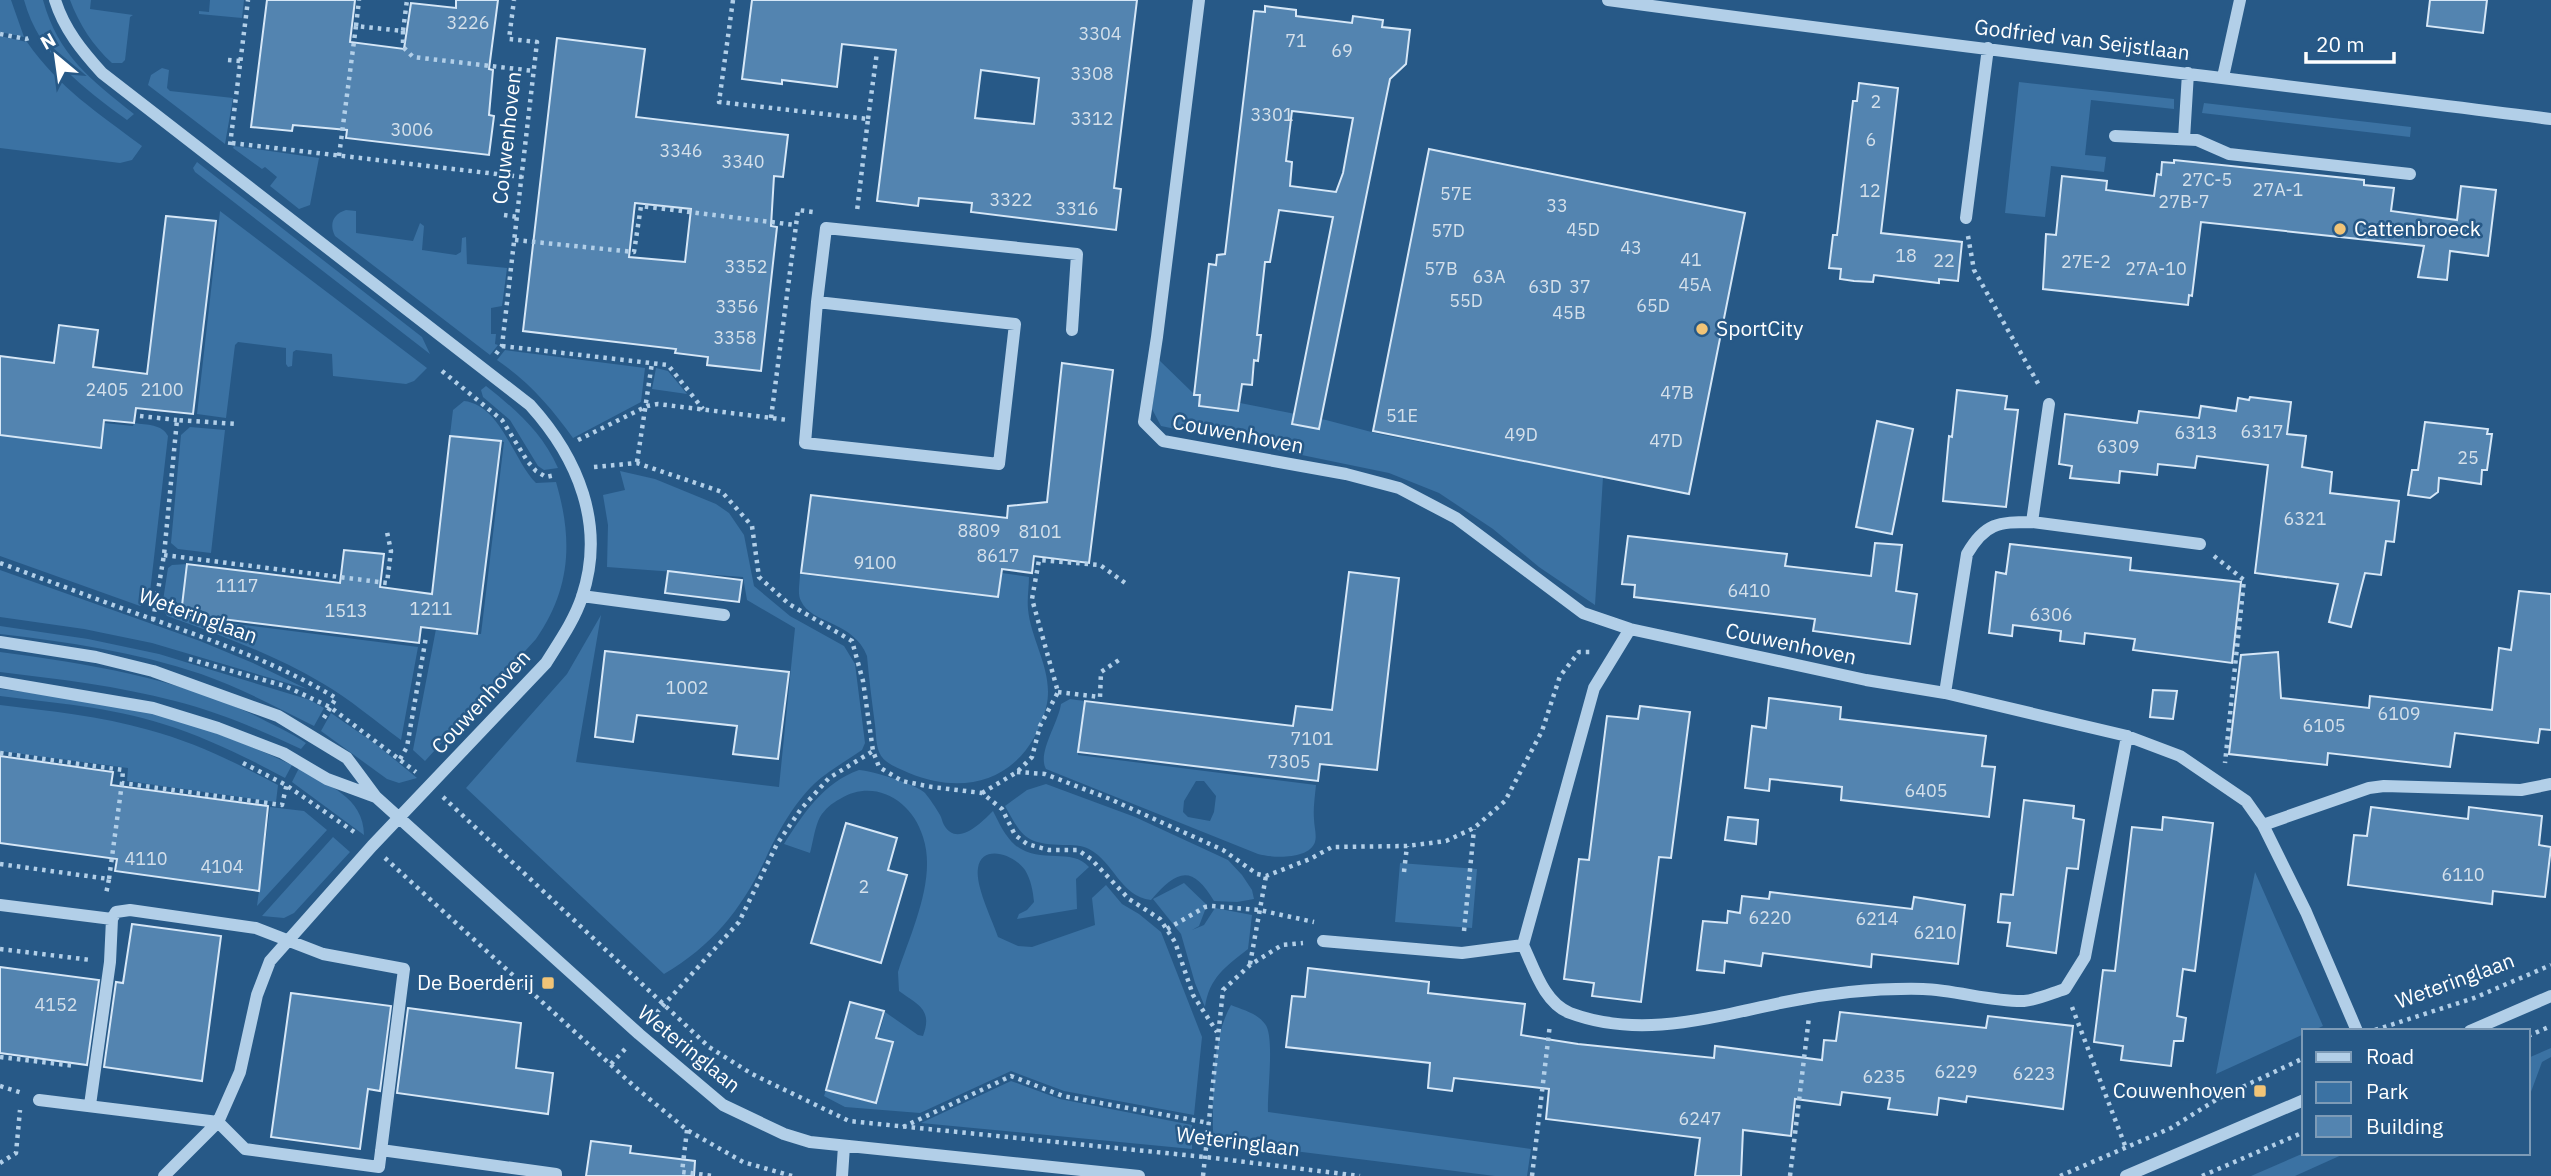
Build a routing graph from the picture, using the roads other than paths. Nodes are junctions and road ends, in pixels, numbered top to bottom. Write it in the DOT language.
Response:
graph roads {
  1 [pos="55,0"];
  2 [pos="1199,0"];
  3 [pos="1608,0"];
  4 [pos="2241,0"];
  5 [pos="1988,48"];
  6 [pos="2188,72"];
  7 [pos="2223,77"];
  8 [pos="2551,119"];
  9 [pos="2115,136"];
  10 [pos="2184,139"];
  11 [pos="2410,174"];
  12 [pos="1966,218"];
  13 [pos="817,302"];
  14 [pos="1072,330"];
  15 [pos="2049,404"];
  16 [pos="2032,522"];
  17 [pos="2200,544"];
  18 [pos="582,596"];
  19 [pos="724,615"];
  20 [pos="1630,629"];
  21 [pos="0,642"];
  22 [pos="0,681"];
  23 [pos="1945,694"];
  24 [pos="2127,736"];
  25 [pos="2551,784"];
  26 [pos="376,797"];
  27 [pos="400,818"];
  28 [pos="2263,825"];
  29 [pos="0,905"];
  30 [pos="114,916"];
  31 [pos="289,940"];
  32 [pos="1323,941"];
  33 [pos="1523,945"];
  34 [pos="2551,996"];
  35 [pos="2356,1029"];
  36 [pos="2475,1029"];
  37 [pos="39,1100"];
  38 [pos="2302,1101"];
  39 [pos="90,1105"];
  40 [pos="218,1122"];
  41 [pos="844,1146"];
  42 [pos="381,1150"];
  43 [pos="556,1175"];
  44 [pos="164,1176"];
  45 [pos="842,1176"];
  46 [pos="1139,1176"];
  47 [pos="2126,1176"];
  1 -- 18 [label="street, Couwenhoven"];
  2 -- 20 [label="street, Couwenhoven"];
  3 -- 5 [label="street, Godfried van Seijstlaan"];
  4 -- 7 [label="street"];
  5 -- 6 [label="street, Godfried van Seijstlaan"];
  5 -- 12 [label="street"];
  6 -- 7 [label="street, Godfried van Seijstlaan"];
  6 -- 10 [label="street"];
  7 -- 8 [label="street, Godfried van Seijstlaan"];
  9 -- 10 [label="street"];
  10 -- 11 [label="street"];
  13 -- 13 [label="street"];
  13 -- 14 [label="street"];
  15 -- 16 [label="street"];
  16 -- 17 [label="street"];
  16 -- 23 [label="street"];
  18 -- 19 [label="street"];
  18 -- 27 [label="street, Couwenhoven"];
  20 -- 23 [label="street, Couwenhoven"];
  20 -- 33 [label="street"];
  21 -- 26 [label="street, Weteringlaan"];
  22 -- 26 [label="street, Weteringlaan"];
  23 -- 24 [label="street, Couwenhoven"];
  24 -- 28 [label="street, Couwenhoven"];
  24 -- 33 [label="street"];
  25 -- 28 [label="street"];
  26 -- 27 [label="street, Weteringlaan"];
  27 -- 31 [label="street, Couwenhoven"];
  27 -- 41 [label="street, Weteringlaan"];
  28 -- 35 [label="street, Couwenhoven"];
  29 -- 30 [label="street"];
  30 -- 31 [label="street"];
  30 -- 39 [label="street"];
  31 -- 40 [label="street, Couwenhoven"];
  31 -- 42 [label="street"];
  32 -- 33 [label="street"];
  34 -- 36 [label="street"];
  37 -- 39 [label="street"];
  38 -- 47 [label="street"];
  39 -- 40 [label="street"];
  40 -- 42 [label="street"];
  40 -- 44 [label="street, Couwenhoven"];
  41 -- 45 [label="street"];
  41 -- 46 [label="street, Weteringlaan"];
  42 -- 43 [label="street"];
}
